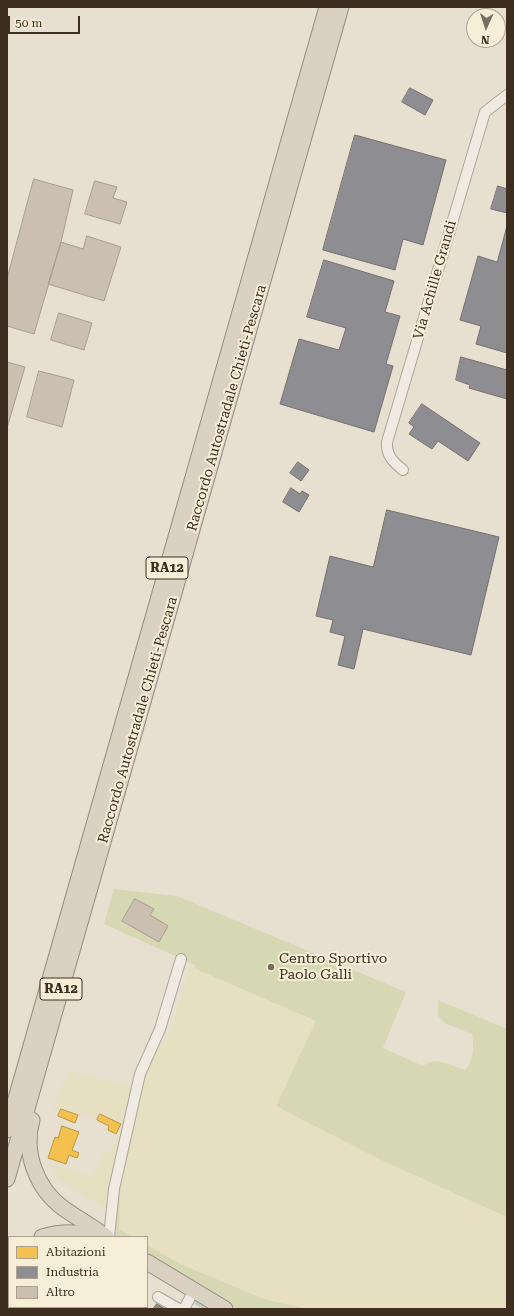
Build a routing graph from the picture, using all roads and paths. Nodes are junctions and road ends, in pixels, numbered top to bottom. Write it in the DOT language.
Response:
graph roads {
  1 [pos="327,7"];
  2 [pos="341,7"];
  3 [pos="507,95"];
  4 [pos="403,470"];
  5 [pos="181,959"];
  6 [pos="43,1052"];
  7 [pos="7,1130"];
  8 [pos="7,1179"];
  9 [pos="47,1236"];
  10 [pos="95,1236"];
  11 [pos="106,1236"];
  12 [pos="108,1236"];
  13 [pos="148,1263"];
  14 [pos="194,1290"];
  15 [pos="158,1297"];
  16 [pos="179,1309"];
  17 [pos="184,1309"];
  18 [pos="225,1309"];
  1 -- 7 [label="highway, Raccordo Autostradale Chieti-Pescara / RA12"];
  2 -- 6 [label="highway, Raccordo Autostradale Chieti-Pescara / RA12"];
  3 -- 4 [label="street, Via Achille Grandi"];
  5 -- 12 [label="street"];
  6 -- 8 [label="highway, Raccordo Autostradale Chieti-Pescara / RA12"];
  6 -- 11 [label="highway"];
  9 -- 10 [label="highway"];
  13 -- 14 [label="highway"];
  14 -- 17 [label="street"];
  14 -- 18 [label="highway"];
  15 -- 16 [label="street"];
}
